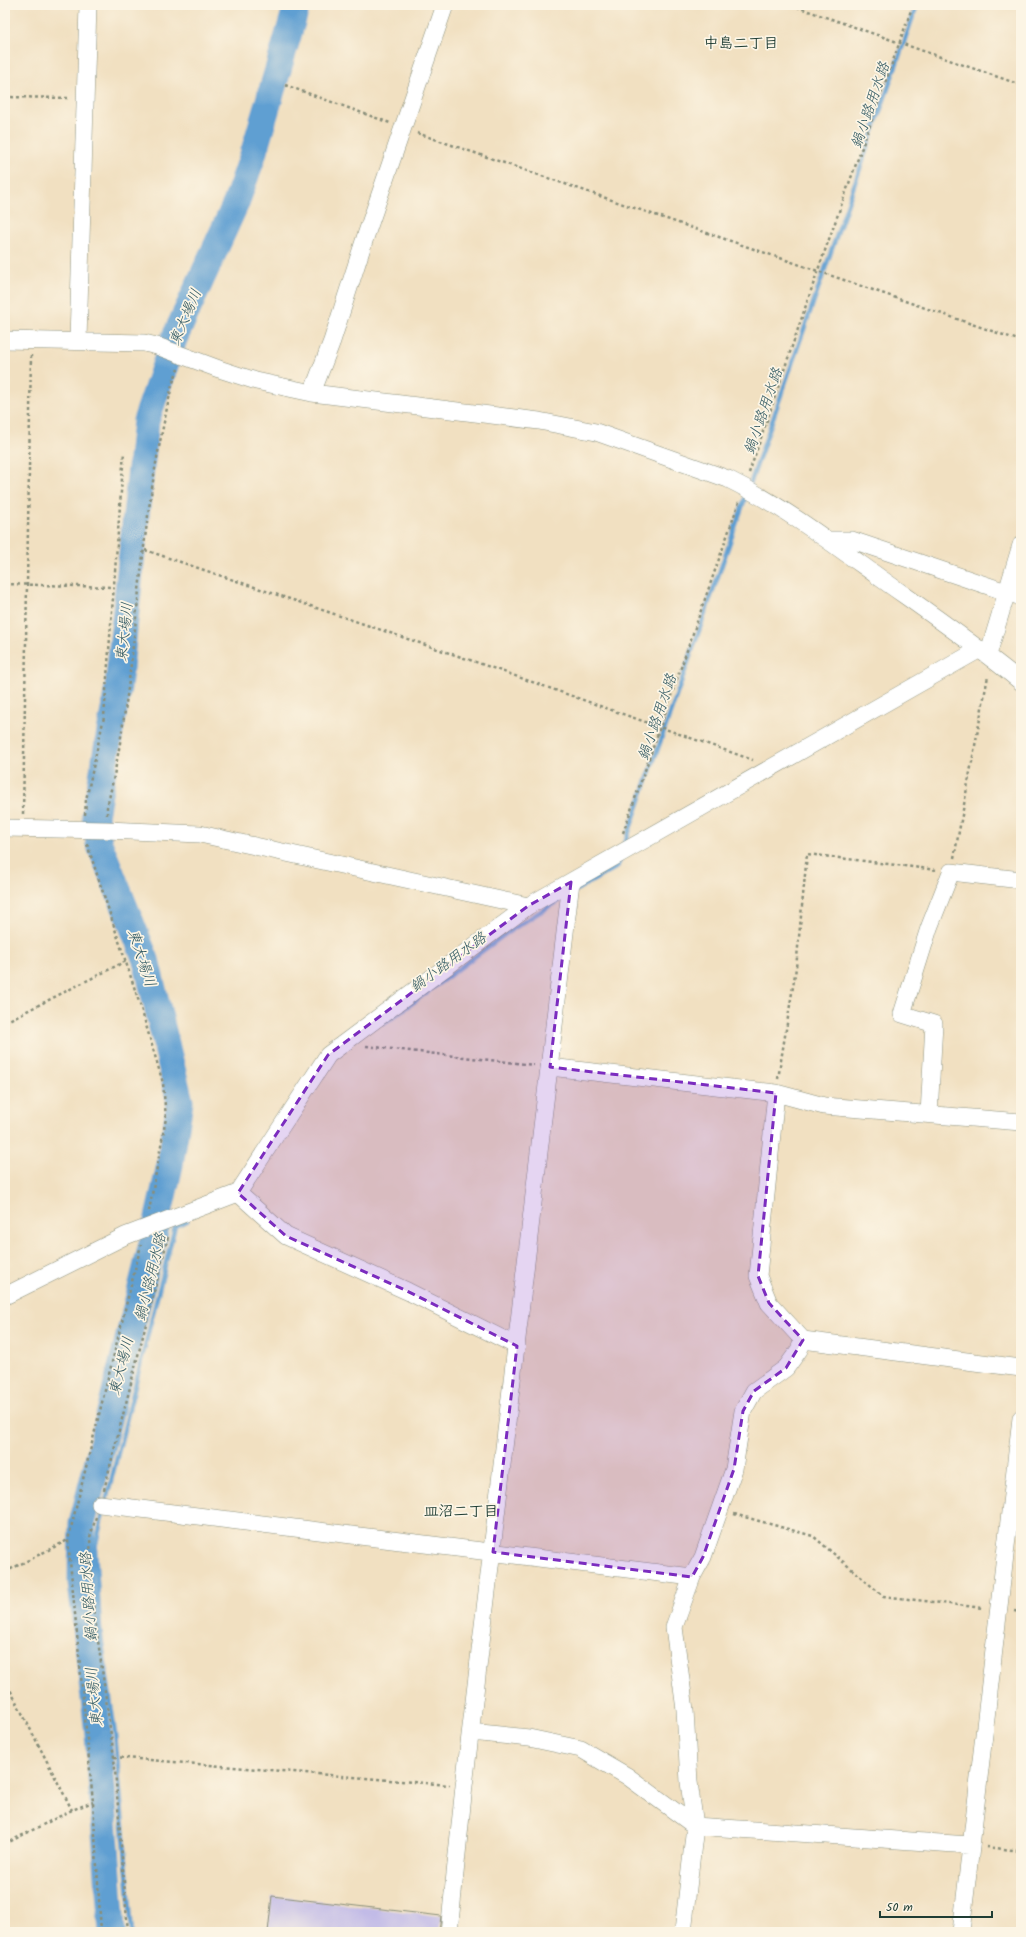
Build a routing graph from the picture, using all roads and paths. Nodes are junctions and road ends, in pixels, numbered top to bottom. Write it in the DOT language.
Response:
graph roads {
  1 [pos="88,5"];
  2 [pos="445,5"];
  3 [pos="791,5"];
  4 [pos="913,5"];
  5 [pos="900,43"];
  6 [pos="285,85"];
  7 [pos="1021,85"];
  8 [pos="5,97"];
  9 [pos="86,98"];
  10 [pos="403,128"];
  11 [pos="818,270"];
  12 [pos="5,340"];
  13 [pos="78,340"];
  14 [pos="32,341"];
  15 [pos="1021,341"];
  16 [pos="184,356"];
  17 [pos="312,393"];
  18 [pos="124,452"];
  19 [pos="744,487"];
  20 [pos="828,540"];
  21 [pos="1021,544"];
  22 [pos="145,550"];
  23 [pos="5,584"];
  24 [pos="28,585"];
  25 [pos="113,587"];
  26 [pos="1014,594"];
  27 [pos="986,654"];
  28 [pos="1021,682"];
  29 [pos="660,728"];
  30 [pos="768,769"];
  31 [pos="5,828"];
  32 [pos="23,829"];
  33 [pos="84,830"];
  34 [pos="107,830"];
  35 [pos="616,856"];
  36 [pos="951,872"];
  37 [pos="1021,880"];
  38 [pos="571,882"];
  39 [pos="528,906"];
  40 [pos="126,961"];
  41 [pos="5,1022"];
  42 [pos="344,1043"];
  43 [pos="550,1067"];
  44 [pos="776,1093"];
  45 [pos="929,1114"];
  46 [pos="1021,1122"];
  47 [pos="238,1194"];
  48 [pos="173,1217"];
  49 [pos="146,1228"];
  50 [pos="5,1296"];
  51 [pos="803,1340"];
  52 [pos="517,1346"];
  53 [pos="1021,1368"];
  54 [pos="1021,1418"];
  55 [pos="100,1504"];
  56 [pos="720,1510"];
  57 [pos="68,1540"];
  58 [pos="493,1552"];
  59 [pos="5,1572"];
  60 [pos="692,1577"];
  61 [pos="998,1610"];
  62 [pos="5,1680"];
  63 [pos="471,1732"];
  64 [pos="114,1757"];
  65 [pos="464,1786"];
  66 [pos="92,1802"];
  67 [pos="72,1810"];
  68 [pos="695,1826"];
  69 [pos="5,1844"];
  70 [pos="970,1845"];
  71 [pos="1021,1851"];
  72 [pos="101,1932"];
  73 [pos="128,1932"];
  74 [pos="449,1932"];
  75 [pos="683,1932"];
  76 [pos="960,1932"];
  1 -- 9 [label="street"];
  2 -- 10 [label="street"];
  3 -- 5 [label="path"];
  4 -- 5 [label="path"];
  5 -- 7 [label="path"];
  5 -- 11 [label="path"];
  6 -- 10 [label="path"];
  8 -- 9 [label="path"];
  9 -- 13 [label="street"];
  10 -- 11 [label="path"];
  10 -- 17 [label="street"];
  11 -- 15 [label="path"];
  11 -- 19 [label="path"];
  12 -- 14 [label="street"];
  13 -- 14 [label="street"];
  13 -- 16 [label="street"];
  14 -- 24 [label="path"];
  16 -- 17 [label="street"];
  16 -- 22 [label="path"];
  17 -- 19 [label="street"];
  18 -- 25 [label="path"];
  19 -- 20 [label="street"];
  19 -- 29 [label="path"];
  20 -- 26 [label="street"];
  20 -- 27 [label="street"];
  21 -- 26 [label="street"];
  22 -- 29 [label="path"];
  22 -- 34 [label="path"];
  23 -- 24 [label="path"];
  24 -- 25 [label="path"];
  24 -- 32 [label="path"];
  25 -- 33 [label="path"];
  26 -- 27 [label="street"];
  27 -- 28 [label="street"];
  27 -- 30 [label="street"];
  27 -- 36 [label="path"];
  29 -- 30 [label="path"];
  29 -- 35 [label="path"];
  30 -- 35 [label="street"];
  31 -- 32 [label="street"];
  32 -- 33 [label="street"];
  33 -- 34 [label="street"];
  33 -- 40 [label="path"];
  34 -- 39 [label="street"];
  35 -- 38 [label="street"];
  36 -- 37 [label="street"];
  36 -- 44 [label="path"];
  36 -- 45 [label="street"];
  38 -- 39 [label="street"];
  38 -- 43 [label="street"];
  39 -- 42 [label="street"];
  40 -- 41 [label="path"];
  40 -- 49 [label="path"];
  42 -- 43 [label="path"];
  42 -- 47 [label="street"];
  43 -- 44 [label="street"];
  43 -- 52 [label="street"];
  44 -- 45 [label="street"];
  44 -- 51 [label="street"];
  45 -- 46 [label="street"];
  47 -- 48 [label="street"];
  47 -- 52 [label="street"];
  48 -- 49 [label="street"];
  48 -- 55 [label="path"];
  49 -- 50 [label="street"];
  49 -- 57 [label="path"];
  51 -- 53 [label="street"];
  51 -- 56 [label="street"];
  52 -- 58 [label="street"];
  54 -- 61 [label="street"];
  55 -- 58 [label="street"];
  55 -- 64 [label="path"];
  56 -- 60 [label="street"];
  56 -- 61 [label="path"];
  57 -- 59 [label="path"];
  57 -- 66 [label="path"];
  58 -- 60 [label="street"];
  58 -- 63 [label="street"];
  60 -- 68 [label="street"];
  61 -- 70 [label="street"];
  62 -- 67 [label="path"];
  63 -- 65 [label="street"];
  63 -- 68 [label="street"];
  64 -- 65 [label="path"];
  64 -- 73 [label="path"];
  65 -- 74 [label="street"];
  66 -- 67 [label="path"];
  66 -- 72 [label="path"];
  67 -- 69 [label="path"];
  68 -- 70 [label="street"];
  68 -- 75 [label="street"];
  70 -- 71 [label="path"];
  70 -- 76 [label="street"];
}
